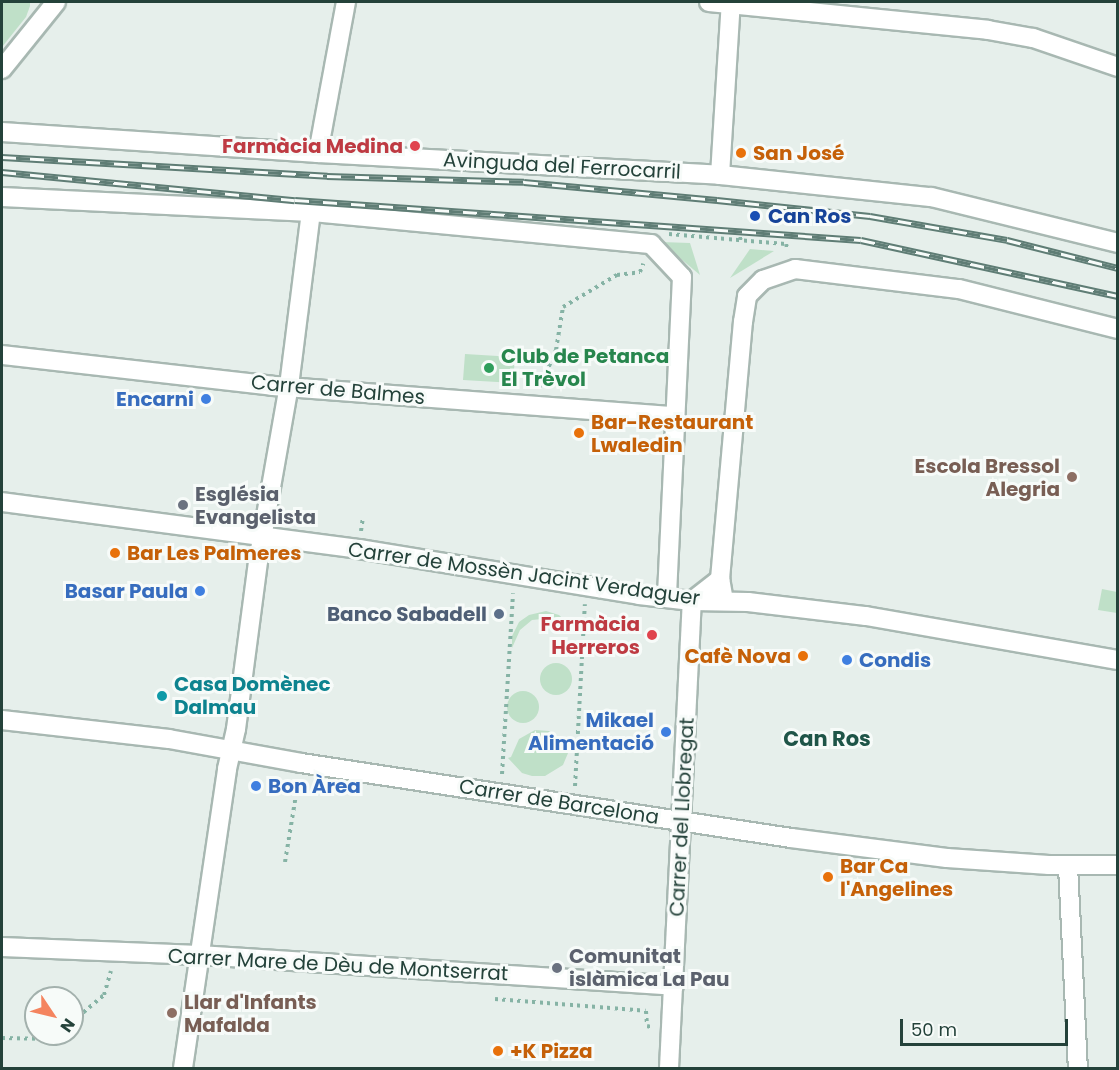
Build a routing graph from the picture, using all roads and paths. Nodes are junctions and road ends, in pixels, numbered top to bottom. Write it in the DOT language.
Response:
graph roads {
  1 [pos="56,2"];
  2 [pos="346,2"];
  3 [pos="709,2"];
  4 [pos="731,2"];
  5 [pos="1118,67"];
  6 [pos="2,69"];
  7 [pos="2,132"];
  8 [pos="318,153"];
  9 [pos="720,175"];
  10 [pos="2,196"];
  11 [pos="311,212"];
  12 [pos="742,232"];
  13 [pos="654,239"];
  14 [pos="741,240"];
  15 [pos="1118,243"];
  16 [pos="786,244"];
  17 [pos="1118,329"];
  18 [pos="2,355"];
  19 [pos="552,362"];
  20 [pos="289,386"];
  21 [pos="675,416"];
  22 [pos="2,502"];
  23 [pos="263,536"];
  24 [pos="515,574"];
  25 [pos="720,579"];
  26 [pos="587,586"];
  27 [pos="667,598"];
  28 [pos="692,601"];
  29 [pos="724,601"];
  30 [pos="1118,660"];
  31 [pos="2,720"];
  32 [pos="231,751"];
  33 [pos="301,764"];
  34 [pos="501,793"];
  35 [pos="575,804"];
  36 [pos="682,822"];
  37 [pos="285,862"];
  38 [pos="1118,865"];
  39 [pos="1068,866"];
  40 [pos="2,947"];
  41 [pos="199,955"];
  42 [pos="111,972"];
  43 [pos="674,986"];
  44 [pos="495,999"];
  45 [pos="84,1012"];
  46 [pos="671,1030"];
  47 [pos="2,1038"];
  48 [pos="24,1038"];
  49 [pos="183,1068"];
  50 [pos="669,1068"];
  51 [pos="1078,1068"];
  1 -- 6 [label="street"];
  2 -- 8 [label="street"];
  3 -- 4 [label="street"];
  4 -- 5 [label="street"];
  4 -- 9 [label="street"];
  7 -- 8 [label="street, Avinguda del Ferrocarril"];
  8 -- 9 [label="street, Avinguda del Ferrocarril"];
  9 -- 15 [label="street, Avinguda del Ferrocarril"];
  10 -- 11 [label="street"];
  11 -- 13 [label="street"];
  11 -- 20 [label="street"];
  12 -- 14 [label="path"];
  13 -- 14 [label="path"];
  13 -- 19 [label="path"];
  13 -- 21 [label="street"];
  14 -- 16 [label="path"];
  17 -- 25 [label="street"];
  18 -- 20 [label="street, Carrer de Balmes"];
  20 -- 21 [label="street, Carrer de Balmes"];
  20 -- 23 [label="street"];
  21 -- 27 [label="street"];
  22 -- 23 [label="street, Carrer de Mossèn Jacint Verdaguer"];
  23 -- 24 [label="street, Carrer de Mossèn Jacint Verdaguer"];
  23 -- 32 [label="street"];
  24 -- 26 [label="street, Carrer de Mossèn Jacint Verdaguer"];
  24 -- 34 [label="path"];
  25 -- 28 [label="street"];
  25 -- 29 [label="street"];
  26 -- 27 [label="street, Carrer de Mossèn Jacint Verdaguer"];
  26 -- 35 [label="path"];
  27 -- 28 [label="street, Carrer de Mossèn Jacint Verdaguer"];
  28 -- 29 [label="street, Carrer de Mossèn Jacint Verdaguer"];
  28 -- 36 [label="street, Carrer del Llobregat"];
  29 -- 30 [label="street, Carrer de Mossèn Jacint Verdaguer"];
  31 -- 32 [label="street, Carrer de Barcelona"];
  32 -- 33 [label="street, Carrer de Barcelona"];
  32 -- 41 [label="street"];
  33 -- 34 [label="street, Carrer de Barcelona"];
  33 -- 37 [label="path"];
  34 -- 35 [label="street, Carrer de Barcelona"];
  35 -- 36 [label="street, Carrer de Barcelona"];
  36 -- 39 [label="street, Carrer de Barcelona"];
  36 -- 43 [label="street, Carrer del Llobregat"];
  38 -- 39 [label="street, Carrer de Barcelona"];
  39 -- 51 [label="street"];
  40 -- 41 [label="street, Carrer Mare de Dèu de Montserrat"];
  41 -- 43 [label="street, Carrer Mare de Dèu de Montserrat"];
  41 -- 49 [label="street"];
  42 -- 45 [label="path"];
  43 -- 46 [label="street, Carrer del Llobregat"];
  44 -- 46 [label="path"];
  46 -- 50 [label="street, Carrer del Llobregat"];
  47 -- 48 [label="path"];
}
